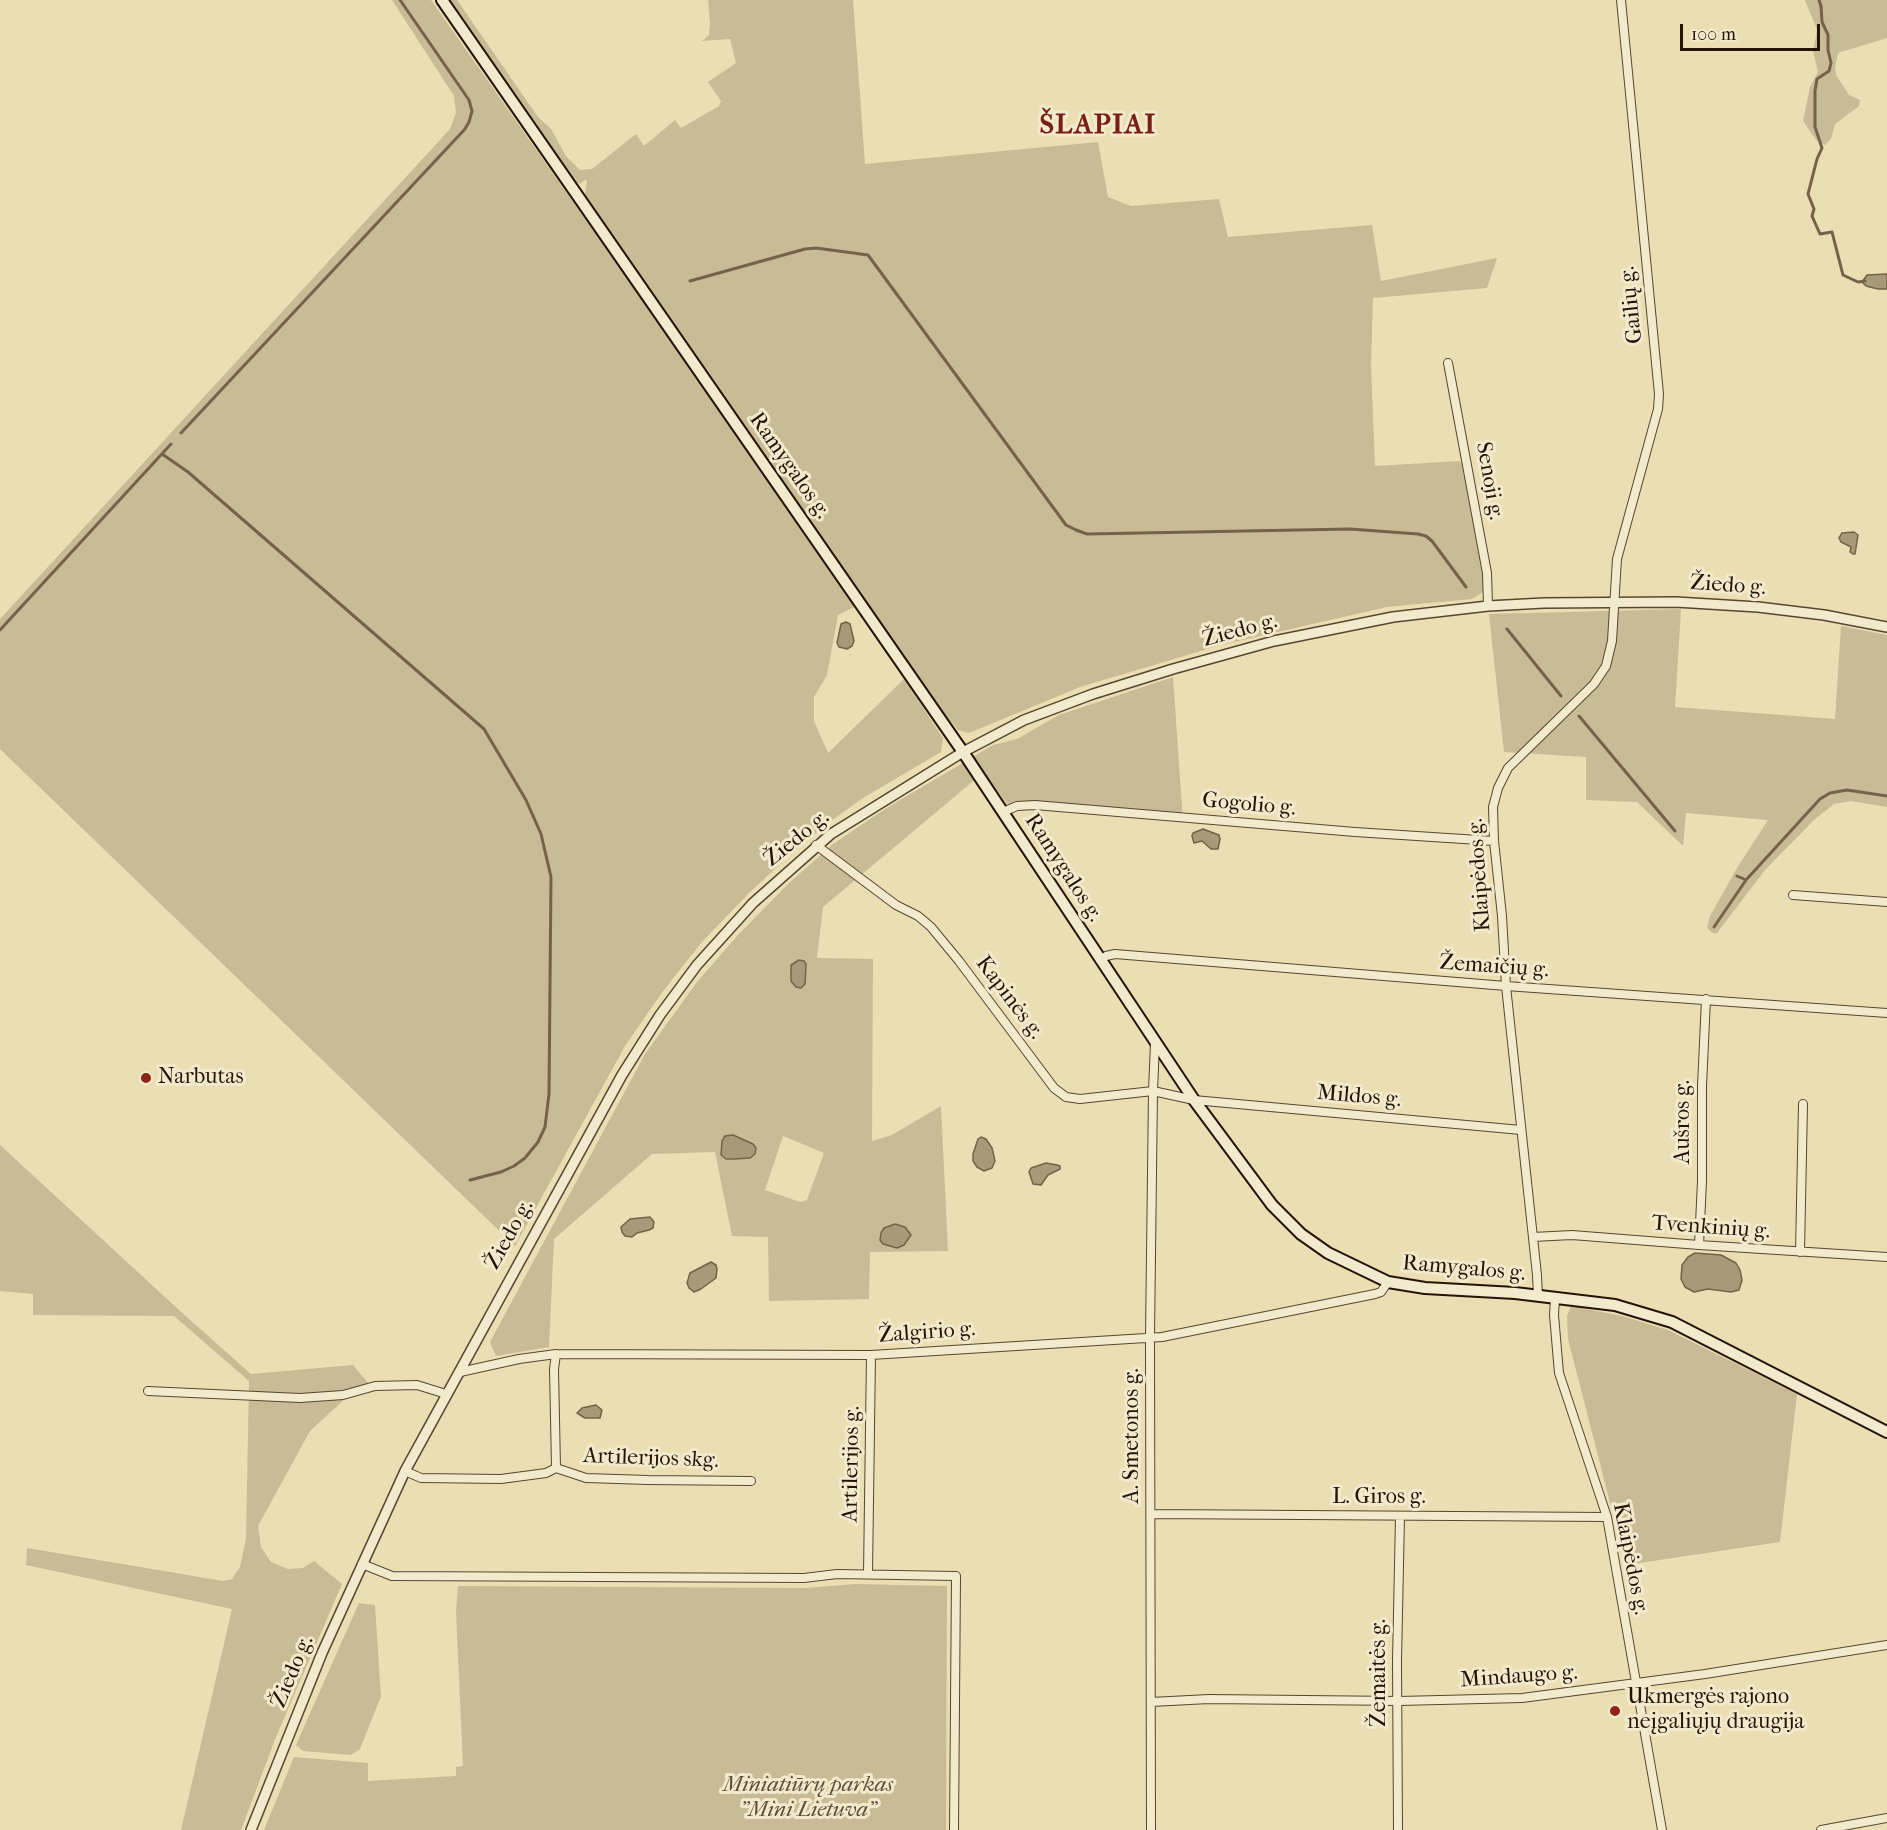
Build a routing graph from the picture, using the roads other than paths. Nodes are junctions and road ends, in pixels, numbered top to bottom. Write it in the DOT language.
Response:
graph roads {
  1 [pos="442,0"];
  2 [pos="1621,0"];
  3 [pos="1448,363"];
  4 [pos="1615,601"];
  5 [pos="1488,606"];
  6 [pos="1887,627"];
  7 [pos="963,752"];
  8 [pos="1003,812"];
  9 [pos="1494,841"];
  10 [pos="816,845"];
  11 [pos="1793,895"];
  12 [pos="1887,902"];
  13 [pos="1100,960"];
  14 [pos="1506,986"];
  15 [pos="1706,999"];
  16 [pos="1887,1013"];
  17 [pos="1155,1041"];
  18 [pos="1153,1091"];
  19 [pos="1194,1100"];
  20 [pos="1803,1104"];
  21 [pos="1521,1130"];
  22 [pos="1533,1237"];
  23 [pos="1699,1245"];
  24 [pos="1800,1252"];
  25 [pos="1887,1257"];
  26 [pos="1388,1282"];
  27 [pos="1538,1296"];
  28 [pos="1555,1298"];
  29 [pos="1150,1337"];
  30 [pos="556,1354"];
  31 [pos="871,1355"];
  32 [pos="460,1372"];
  33 [pos="148,1391"];
  34 [pos="446,1394"];
  35 [pos="1887,1432"];
  36 [pos="556,1468"];
  37 [pos="405,1471"];
  38 [pos="751,1481"];
  39 [pos="1151,1514"];
  40 [pos="1400,1516"];
  41 [pos="1607,1517"];
  42 [pos="362,1564"];
  43 [pos="868,1574"];
  44 [pos="1887,1645"];
  45 [pos="1636,1684"];
  46 [pos="1399,1701"];
  47 [pos="1151,1702"];
  48 [pos="1887,1818"];
  49 [pos="251,1830"];
  50 [pos="954,1830"];
  51 [pos="1151,1830"];
  52 [pos="1398,1830"];
  53 [pos="1662,1830"];
  54 [pos="1821,1830"];
  1 -- 7 [label="main road, Ramygalos g."];
  2 -- 4 [label="street, Gailių g."];
  3 -- 5 [label="street, Senoji g."];
  4 -- 5 [label="street, Žiedo g."];
  4 -- 6 [label="street, Žiedo g."];
  4 -- 9 [label="street, Klaipėdos g."];
  5 -- 7 [label="street, Žiedo g."];
  7 -- 8 [label="main road, Ramygalos g."];
  7 -- 10 [label="street, Žiedo g."];
  8 -- 9 [label="street, Gogolio g."];
  8 -- 13 [label="main road, Ramygalos g."];
  9 -- 14 [label="street, Klaipėdos g."];
  10 -- 18 [label="street, Kapinės g."];
  10 -- 32 [label="street, Žiedo g."];
  11 -- 12 [label="street"];
  13 -- 14 [label="street, Žemaičių g."];
  13 -- 17 [label="main road, Ramygalos g."];
  14 -- 15 [label="street, Žemaičių g."];
  14 -- 21 [label="street, Klaipėdos g."];
  15 -- 16 [label="street, Žemaičių g."];
  15 -- 23 [label="street, Aušros g."];
  17 -- 18 [label="street, A. Smetonos g."];
  17 -- 19 [label="main road, Ramygalos g."];
  18 -- 19 [label="street, Kapinės g."];
  18 -- 29 [label="street, A. Smetonos g."];
  19 -- 21 [label="street, Mildos g."];
  19 -- 26 [label="main road, Ramygalos g."];
  20 -- 24 [label="street"];
  21 -- 22 [label="street, Klaipėdos g."];
  22 -- 23 [label="street, Tvenkinių g."];
  22 -- 27 [label="street, Klaipėdos g."];
  23 -- 24 [label="street, Tvenkinių g."];
  24 -- 25 [label="street, Tvenkinių g."];
  26 -- 27 [label="main road, Ramygalos g."];
  26 -- 29 [label="street, Žalgirio g."];
  27 -- 28 [label="main road, Ramygalos g."];
  28 -- 35 [label="main road, Ramygalos g."];
  28 -- 41 [label="street, Klaipėdos g."];
  29 -- 31 [label="street, Žalgirio g."];
  29 -- 39 [label="street, A. Smetonos g."];
  30 -- 31 [label="street, Žalgirio g."];
  30 -- 32 [label="street, Žalgirio g."];
  30 -- 36 [label="street, Artilerijos skg."];
  31 -- 43 [label="street, Artilerijos g."];
  32 -- 34 [label="street, Žiedo g."];
  33 -- 34 [label="street"];
  34 -- 37 [label="street, Žiedo g."];
  36 -- 37 [label="street"];
  36 -- 38 [label="street, Artilerijos skg."];
  37 -- 42 [label="street, Žiedo g."];
  39 -- 40 [label="street, L. Giros g."];
  39 -- 47 [label="street, A. Smetonos g."];
  40 -- 41 [label="street, L. Giros g."];
  40 -- 46 [label="street, Žemaitės g."];
  41 -- 45 [label="street, Klaipėdos g."];
  42 -- 43 [label="street"];
  42 -- 49 [label="street, Žiedo g."];
  43 -- 50 [label="street"];
  44 -- 45 [label="street, Mindaugo g."];
  45 -- 46 [label="street, Mindaugo g."];
  45 -- 53 [label="street, Klaipėdos g."];
  46 -- 47 [label="street, Mindaugo g."];
  46 -- 52 [label="street, Žemaitės g."];
  47 -- 51 [label="street, A. Smetonos g."];
  48 -- 54 [label="street"];
}
